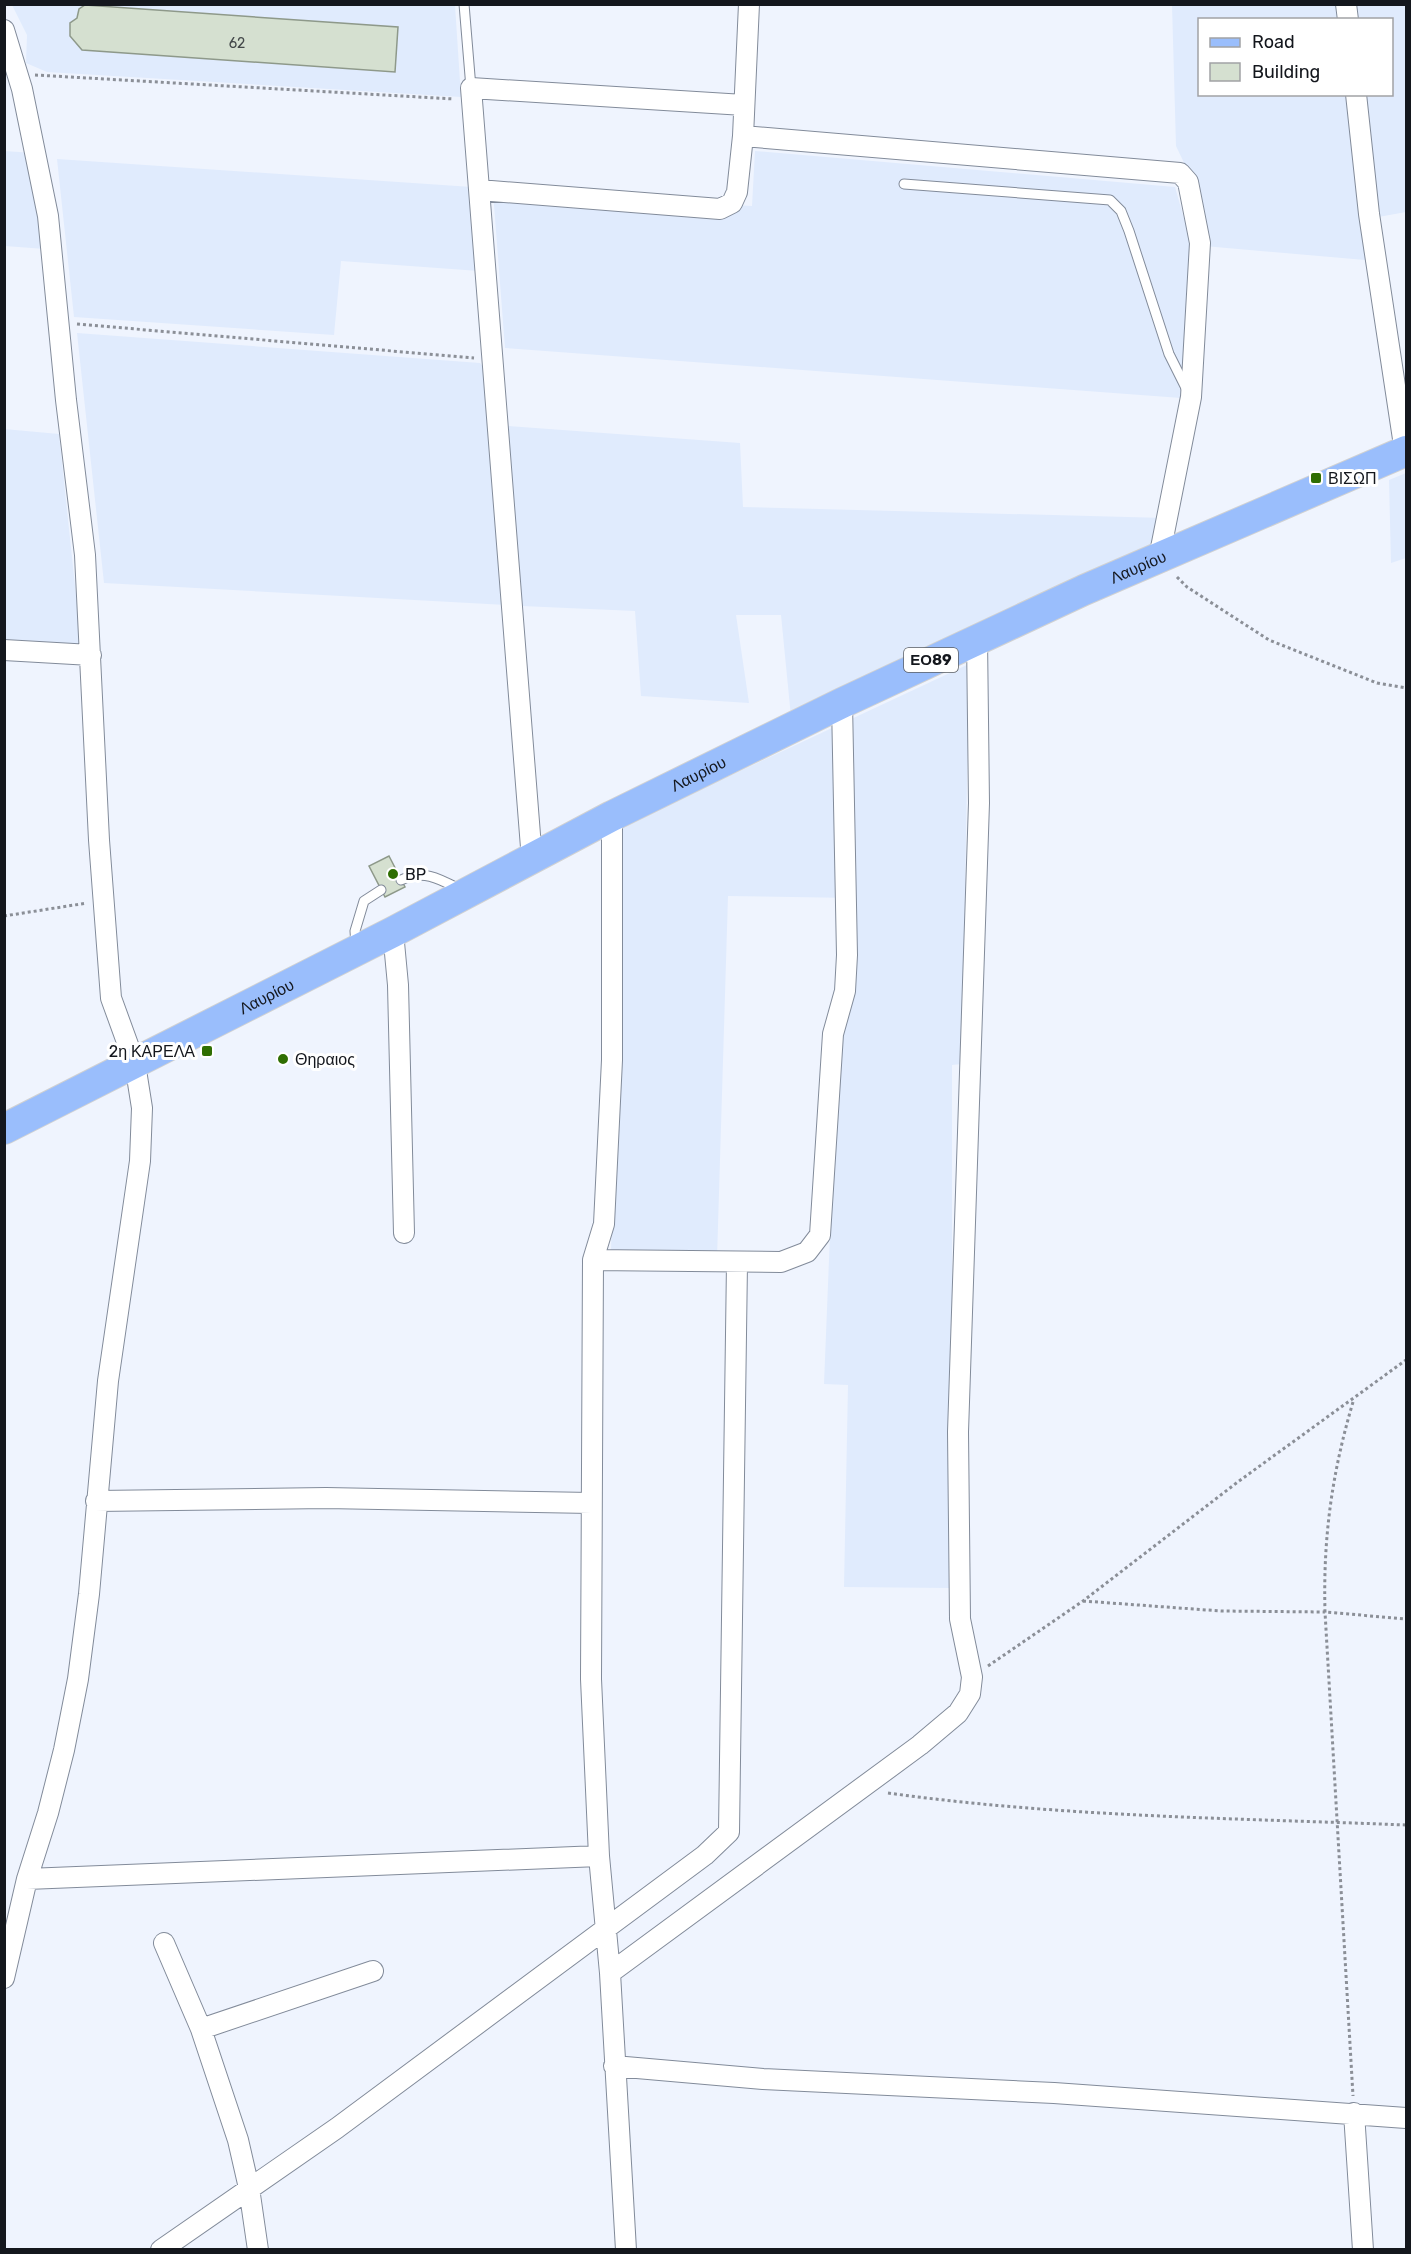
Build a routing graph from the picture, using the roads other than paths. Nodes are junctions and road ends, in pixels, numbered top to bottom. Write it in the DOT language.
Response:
graph roads {
  1 [pos="464,4"];
  2 [pos="749,4"];
  3 [pos="4,30"];
  4 [pos="472,94"];
  5 [pos="1356,96"];
  6 [pos="744,105"];
  7 [pos="743,136"];
  8 [pos="904,184"];
  9 [pos="479,190"];
  10 [pos="1191,397"];
  11 [pos="1406,451"];
  12 [pos="1159,558"];
  13 [pos="977,638"];
  14 [pos="4,650"];
  15 [pos="91,655"];
  16 [pos="842,703"];
  17 [pos="612,816"];
  18 [pos="532,860"];
  19 [pos="401,880"];
  20 [pos="381,890"];
  21 [pos="467,893"];
  22 [pos="393,932"];
  23 [pos="356,951"];
  24 [pos="135,1064"];
  25 [pos="4,1129"];
  26 [pos="404,1233"];
  27 [pos="592,1260"];
  28 [pos="737,1263"];
  29 [pos="96,1501"];
  30 [pos="591,1503"];
  31 [pos="599,1856"];
  32 [pos="27,1879"];
  33 [pos="608,1926"];
  34 [pos="164,1943"];
  35 [pos="373,1971"];
  36 [pos="610,1972"];
  37 [pos="4,1978"];
  38 [pos="201,2029"];
  39 [pos="614,2066"];
  40 [pos="1354,2113"];
  41 [pos="1407,2118"];
  42 [pos="249,2188"];
  43 [pos="161,2250"];
  44 [pos="258,2250"];
  45 [pos="626,2250"];
  46 [pos="1363,2250"];
  1 -- 4 [label="lane"];
  2 -- 6 [label="street"];
  3 -- 15 [label="street"];
  4 -- 6 [label="street"];
  4 -- 9 [label="street"];
  5 -- 11 [label="street"];
  6 -- 7 [label="street"];
  7 -- 9 [label="street"];
  7 -- 10 [label="street"];
  8 -- 10 [label="lane"];
  9 -- 18 [label="street"];
  10 -- 12 [label="street"];
  11 -- 12 [label="main road, Λαυρίου / ΕΟ89"];
  12 -- 13 [label="main road, Λαυρίου / ΕΟ89"];
  13 -- 16 [label="main road, Λαυρίου / ΕΟ89"];
  13 -- 36 [label="street"];
  14 -- 15 [label="street"];
  15 -- 24 [label="street"];
  16 -- 17 [label="main road, Λαυρίου / ΕΟ89"];
  16 -- 28 [label="street"];
  17 -- 18 [label="main road, Λαυρίου / ΕΟ89"];
  17 -- 27 [label="street"];
  18 -- 21 [label="main road, Λαυρίου / ΕΟ89"];
  19 -- 21 [label="lane"];
  20 -- 23 [label="lane"];
  21 -- 22 [label="main road, Λαυρίου / ΕΟ89"];
  22 -- 23 [label="main road, Λαυρίου / ΕΟ89"];
  22 -- 26 [label="street"];
  23 -- 24 [label="main road, Λαυρίου / ΕΟ89"];
  24 -- 25 [label="main road, Λαυρίου / ΕΟ89"];
  24 -- 29 [label="street"];
  27 -- 28 [label="street"];
  27 -- 30 [label="street"];
  28 -- 33 [label="street"];
  29 -- 30 [label="street"];
  29 -- 32 [label="street"];
  30 -- 31 [label="street"];
  31 -- 32 [label="street"];
  31 -- 33 [label="street"];
  32 -- 37 [label="street"];
  33 -- 36 [label="street"];
  33 -- 42 [label="street"];
  34 -- 38 [label="street"];
  35 -- 38 [label="street"];
  36 -- 39 [label="street"];
  38 -- 42 [label="street"];
  39 -- 40 [label="street"];
  39 -- 45 [label="street"];
  40 -- 41 [label="street"];
  40 -- 46 [label="street"];
  42 -- 43 [label="street"];
  42 -- 44 [label="street"];
}
